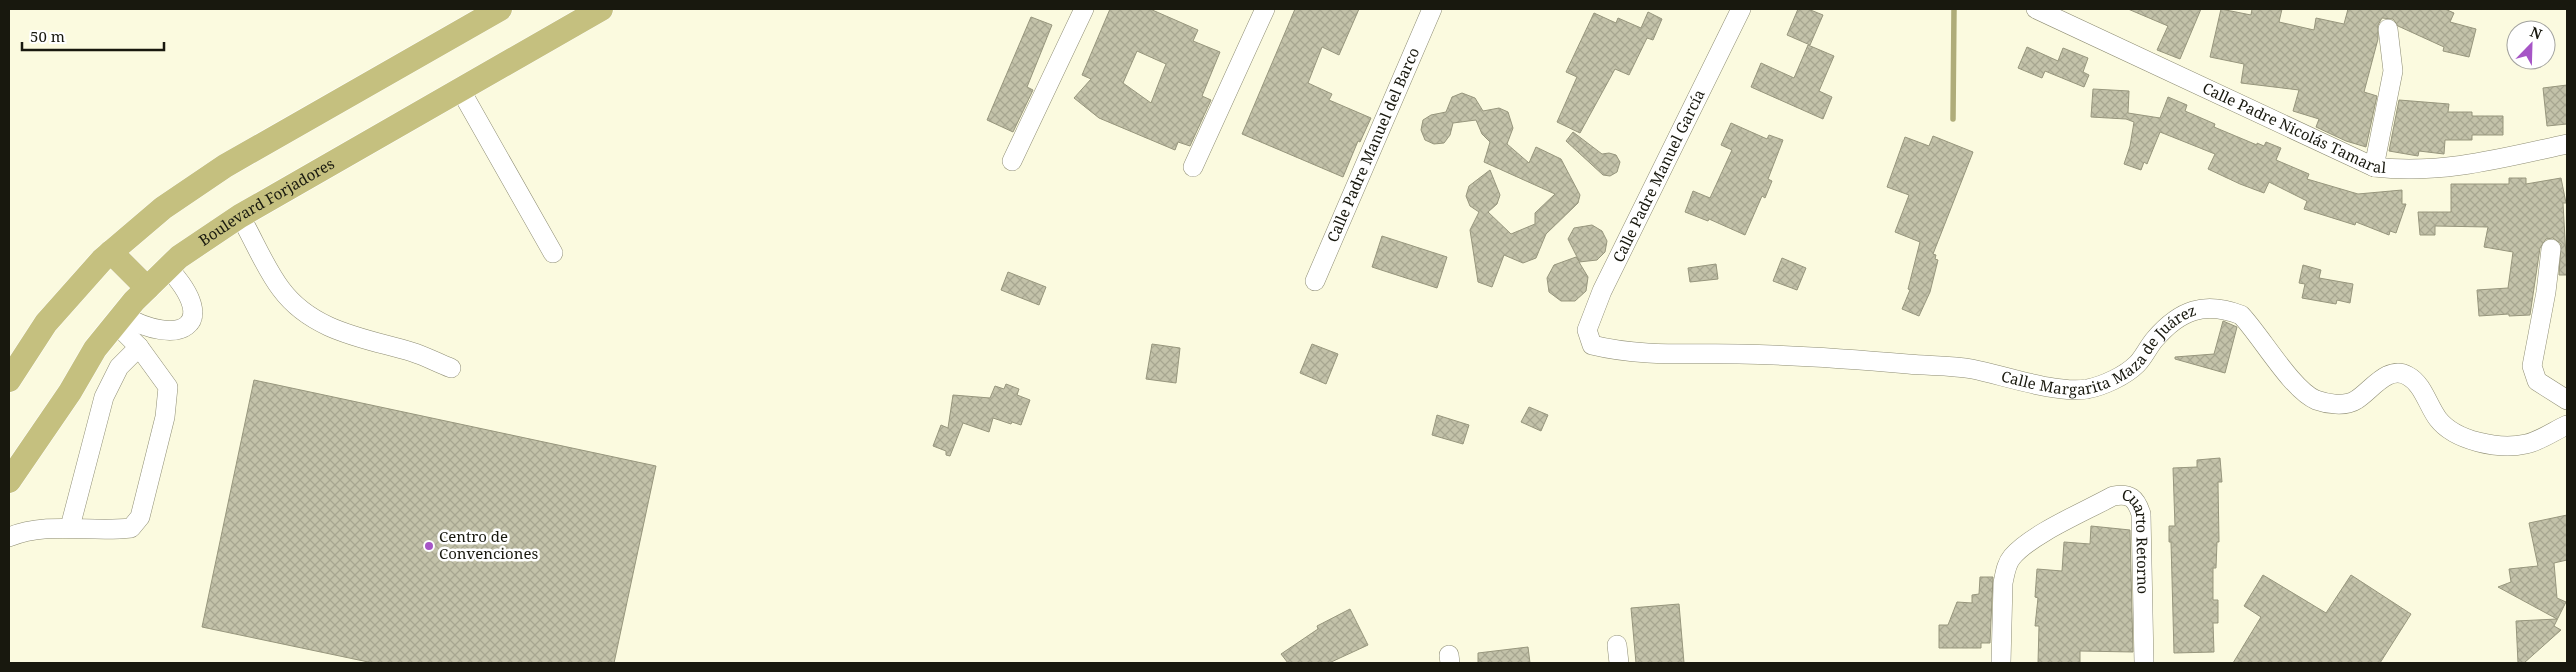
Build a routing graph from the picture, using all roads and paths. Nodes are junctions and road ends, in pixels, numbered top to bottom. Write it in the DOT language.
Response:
graph roads {
  1 [pos="500,9"];
  2 [pos="600,9"];
  3 [pos="1084,9"];
  4 [pos="1265,9"];
  5 [pos="1432,9"];
  6 [pos="1741,9"];
  7 [pos="2036,9"];
  8 [pos="2388,29"];
  9 [pos="460,89"];
  10 [pos="2567,144"];
  11 [pos="1012,161"];
  12 [pos="1193,167"];
  13 [pos="2374,167"];
  14 [pos="240,216"];
  15 [pos="2551,250"];
  16 [pos="111,252"];
  17 [pos="553,253"];
  18 [pos="168,268"];
  19 [pos="1315,281"];
  20 [pos="147,288"];
  21 [pos="119,320"];
  22 [pos="1592,345"];
  23 [pos="138,347"];
  24 [pos="451,368"];
  25 [pos="9,380"];
  26 [pos="2567,400"];
  27 [pos="2567,425"];
  28 [pos="9,481"];
  29 [pos="70,527"];
  30 [pos="9,537"];
  31 [pos="2001,663"];
  32 [pos="2144,663"];
  1 -- 16 [label="main road"];
  2 -- 9 [label="main road, Boulevard Forjadores"];
  3 -- 11 [label="street"];
  4 -- 12 [label="street"];
  5 -- 19 [label="street, Calle Padre Manuel del Barco"];
  6 -- 22 [label="street, Calle Padre Manuel García"];
  7 -- 13 [label="street, Calle Padre Nicolás Tamaral"];
  8 -- 13 [label="street"];
  9 -- 14 [label="main road, Boulevard Forjadores"];
  9 -- 17 [label="street"];
  10 -- 13 [label="street, Calle Padre Nicolás Tamaral"];
  14 -- 18 [label="main road, Boulevard Forjadores"];
  14 -- 24 [label="street"];
  15 -- 26 [label="street"];
  16 -- 20 [label="main road"];
  16 -- 25 [label="main road"];
  18 -- 20 [label="main road, Boulevard Forjadores"];
  18 -- 21 [label="street"];
  20 -- 21 [label="main road, Boulevard Forjadores"];
  21 -- 23 [label="street"];
  21 -- 28 [label="main road, Boulevard Forjadores"];
  22 -- 27 [label="street, Calle Margarita Maza de Juárez"];
  23 -- 29 [label="street"];
  23 -- 29 [label="street"];
  29 -- 30 [label="street"];
  31 -- 32 [label="street, Cuarto Retorno"];
}
